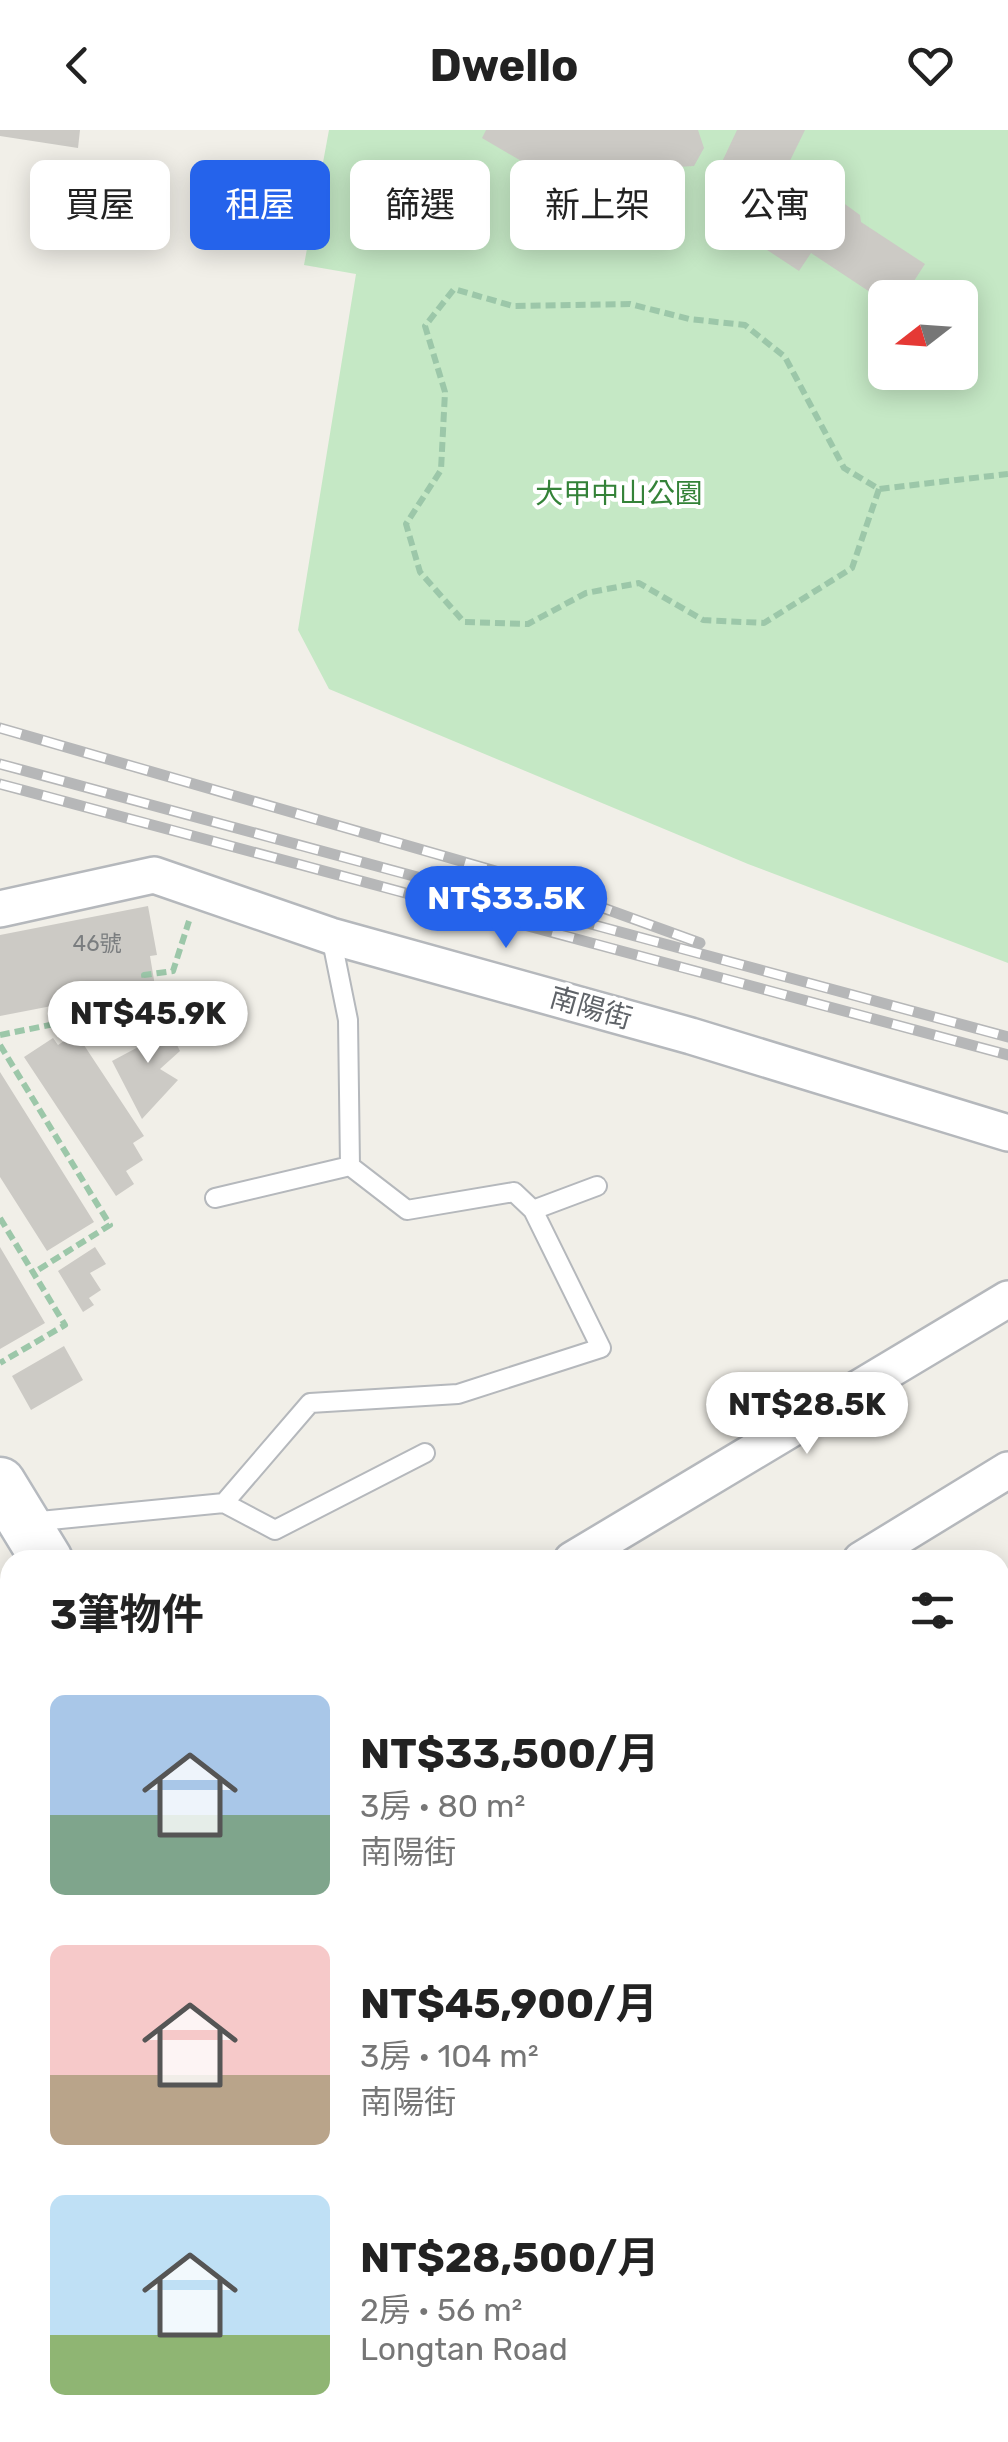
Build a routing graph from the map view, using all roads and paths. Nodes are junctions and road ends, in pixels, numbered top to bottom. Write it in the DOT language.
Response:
graph roads {
  1 [pos="1008,474"];
  2 [pos="879,489"];
  3 [pos="199,890"];
  4 [pos="0,909"];
  5 [pos="331,936"];
  6 [pos="0,1035"];
  7 [pos="0,1045"];
  8 [pos="1008,1133"];
  9 [pos="350,1166"];
  10 [pos="597,1186"];
  11 [pos="215,1198"];
  12 [pos="532,1210"];
  13 [pos="0,1218"];
  14 [pos="33,1273"];
  15 [pos="1008,1299"];
  16 [pos="0,1363"];
  17 [pos="425,1454"];
  18 [pos="1008,1470"];
  19 [pos="224,1504"];
  20 [pos="24,1522"];
  21 [pos="589,1550"];
  22 [pos="876,1550"];
  1 -- 2 [label="path"];
  2 -- 2 [label="path"];
  3 -- 4 [label="street, 南陽街"];
  3 -- 5 [label="street, 南陽街"];
  3 -- 6 [label="path"];
  5 -- 8 [label="street, 南陽街"];
  5 -- 9 [label="lane"];
  7 -- 14 [label="path"];
  9 -- 11 [label="lane"];
  9 -- 12 [label="lane"];
  10 -- 12 [label="lane"];
  12 -- 19 [label="lane"];
  13 -- 14 [label="path"];
  14 -- 16 [label="path"];
  15 -- 21 [label="street"];
  17 -- 19 [label="lane"];
  18 -- 22 [label="street"];
  19 -- 20 [label="lane"];
}
